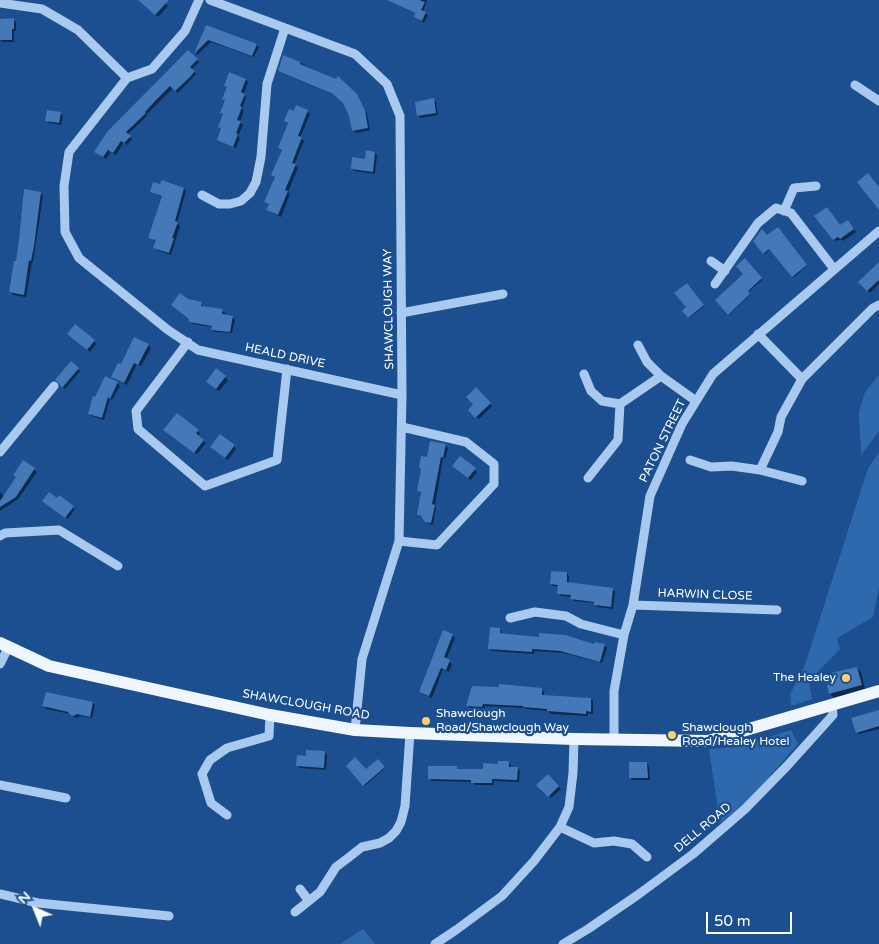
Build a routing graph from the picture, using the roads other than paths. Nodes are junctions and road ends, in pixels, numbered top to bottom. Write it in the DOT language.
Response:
graph roads {
  1 [pos="199,0"];
  2 [pos="210,0"];
  3 [pos="0,3"];
  4 [pos="40,4"];
  5 [pos="285,28"];
  6 [pos="127,78"];
  7 [pos="856,85"];
  8 [pos="879,101"];
  9 [pos="816,186"];
  10 [pos="202,195"];
  11 [pos="784,211"];
  12 [pos="879,231"];
  13 [pos="711,260"];
  14 [pos="834,269"];
  15 [pos="725,271"];
  16 [pos="715,284"];
  17 [pos="503,294"];
  18 [pos="879,305"];
  19 [pos="401,314"];
  20 [pos="758,334"];
  21 [pos="188,342"];
  22 [pos="638,345"];
  23 [pos="287,370"];
  24 [pos="584,374"];
  25 [pos="661,376"];
  26 [pos="802,379"];
  27 [pos="54,386"];
  28 [pos="402,394"];
  29 [pos="696,401"];
  30 [pos="620,404"];
  31 [pos="402,427"];
  32 [pos="0,452"];
  33 [pos="690,460"];
  34 [pos="760,470"];
  35 [pos="588,478"];
  36 [pos="802,481"];
  37 [pos="0,536"];
  38 [pos="400,541"];
  39 [pos="118,566"];
  40 [pos="632,605"];
  41 [pos="777,610"];
  42 [pos="510,618"];
  43 [pos="624,635"];
  44 [pos="4,645"];
  45 [pos="0,664"];
  46 [pos="879,691"];
  47 [pos="832,705"];
  48 [pos="270,716"];
  49 [pos="355,730"];
  50 [pos="410,733"];
  51 [pos="574,739"];
  52 [pos="614,740"];
  53 [pos="0,785"];
  54 [pos="66,798"];
  55 [pos="227,815"];
  56 [pos="560,827"];
  57 [pos="647,857"];
  58 [pos="300,889"];
  59 [pos="0,894"];
  60 [pos="309,901"];
  61 [pos="295,912"];
  62 [pos="169,916"];
  63 [pos="435,944"];
  64 [pos="563,944"];
  1 -- 6 [label="street"];
  2 -- 5 [label="street, SHAWCLOUGH WAY"];
  3 -- 4 [label="street"];
  4 -- 6 [label="street"];
  5 -- 10 [label="street"];
  5 -- 19 [label="street, SHAWCLOUGH WAY"];
  6 -- 21 [label="street, HEALD DRIVE"];
  7 -- 8 [label="street"];
  9 -- 11 [label="street"];
  11 -- 14 [label="street"];
  11 -- 15 [label="street"];
  12 -- 14 [label="street, PATON STREET"];
  13 -- 15 [label="street"];
  14 -- 20 [label="street, PATON STREET"];
  15 -- 16 [label="street"];
  17 -- 19 [label="street"];
  18 -- 26 [label="street"];
  19 -- 28 [label="street, SHAWCLOUGH WAY"];
  20 -- 26 [label="street"];
  20 -- 29 [label="street, PATON STREET"];
  21 -- 23 [label="street, HEALD DRIVE"];
  21 -- 23 [label="street"];
  22 -- 25 [label="street"];
  23 -- 28 [label="street, HEALD DRIVE"];
  24 -- 30 [label="street"];
  25 -- 29 [label="street"];
  25 -- 30 [label="street"];
  26 -- 34 [label="street"];
  27 -- 32 [label="street"];
  28 -- 31 [label="street, SHAWCLOUGH WAY"];
  29 -- 40 [label="street, PATON STREET"];
  30 -- 35 [label="street"];
  31 -- 38 [label="street, SHAWCLOUGH WAY"];
  31 -- 38 [label="street"];
  33 -- 34 [label="street"];
  34 -- 36 [label="street"];
  37 -- 39 [label="street"];
  38 -- 49 [label="street, SHAWCLOUGH WAY"];
  40 -- 41 [label="street, HARWIN CLOSE"];
  40 -- 43 [label="street, PATON STREET"];
  42 -- 43 [label="street"];
  43 -- 52 [label="street, PATON STREET"];
  44 -- 45 [label="street"];
  44 -- 48 [label="main road, SHAWCLOUGH ROAD"];
  46 -- 47 [label="main road, SHAWCLOUGH ROAD"];
  47 -- 52 [label="main road, SHAWCLOUGH ROAD"];
  47 -- 64 [label="street, DELL ROAD"];
  48 -- 49 [label="main road, SHAWCLOUGH ROAD"];
  48 -- 55 [label="street"];
  49 -- 50 [label="main road, SHAWCLOUGH ROAD"];
  50 -- 51 [label="main road, SHAWCLOUGH ROAD"];
  50 -- 60 [label="street"];
  51 -- 52 [label="main road, SHAWCLOUGH ROAD"];
  51 -- 56 [label="street"];
  53 -- 54 [label="street"];
  56 -- 57 [label="street"];
  56 -- 63 [label="street"];
  58 -- 60 [label="street"];
  59 -- 62 [label="street"];
  60 -- 61 [label="street"];
}
